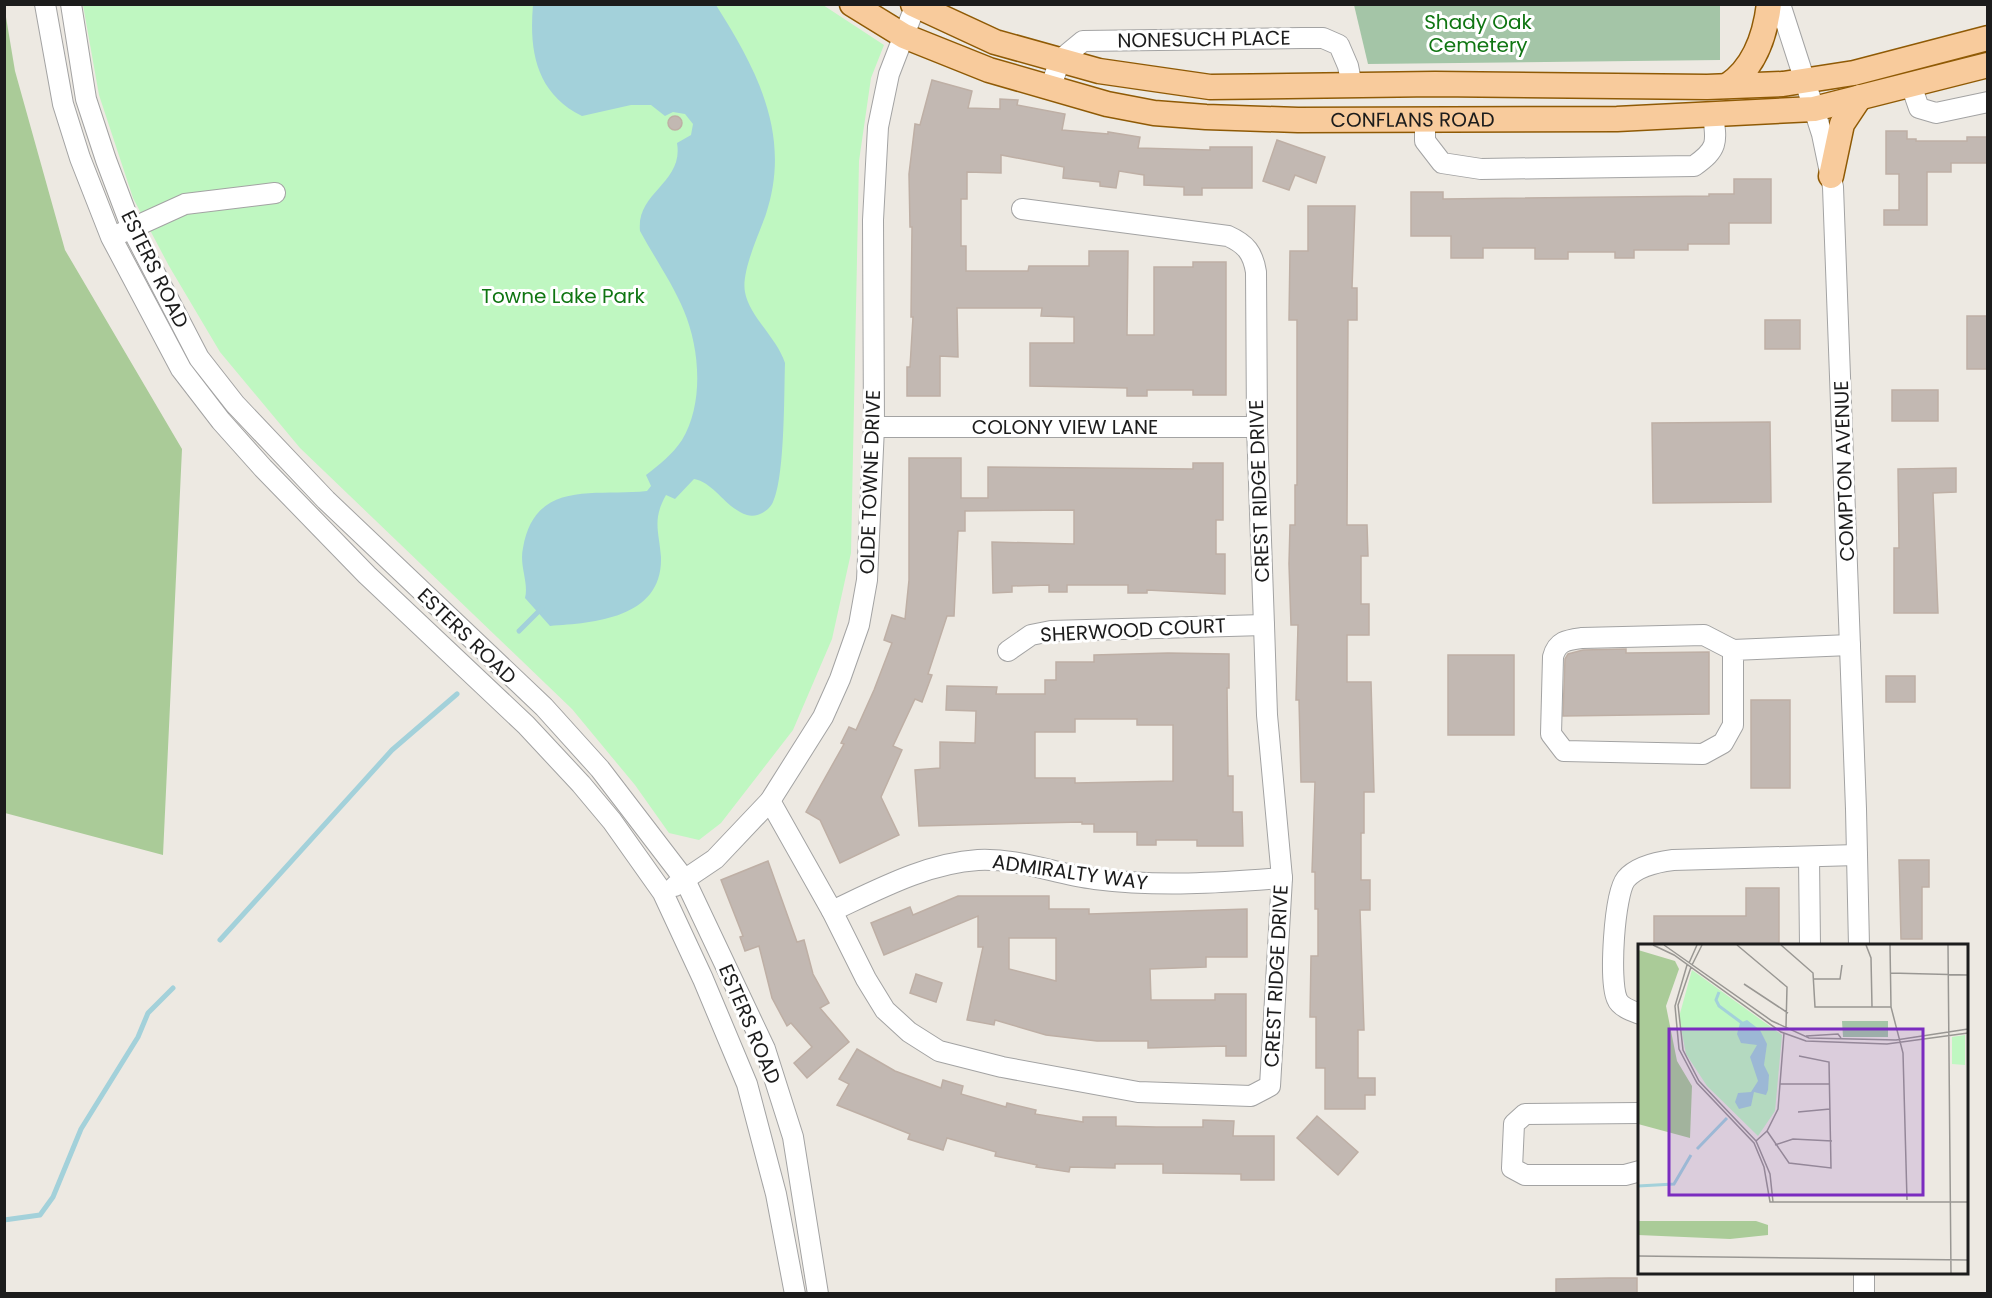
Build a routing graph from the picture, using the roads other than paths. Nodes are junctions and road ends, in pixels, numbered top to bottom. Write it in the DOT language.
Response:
graph roads {
  1 [pos="45,4"];
  2 [pos="71,4"];
  3 [pos="852,4"];
  4 [pos="1769,4"];
  5 [pos="1780,4"];
  6 [pos="915,5"];
  7 [pos="904,36"];
  8 [pos="1988,38"];
  9 [pos="1060,60"];
  10 [pos="1988,65"];
  11 [pos="1806,81"];
  12 [pos="1911,85"];
  13 [pos="1051,86"];
  14 [pos="1352,86"];
  15 [pos="1727,86"];
  16 [pos="1860,97"];
  17 [pos="1988,102"];
  18 [pos="1814,109"];
  19 [pos="1713,115"];
  20 [pos="1425,120"];
  21 [pos="1831,176"];
  22 [pos="275,193"];
  23 [pos="1023,208"];
  24 [pos="132,230"];
  25 [pos="111,237"];
  26 [pos="874,427"];
  27 [pos="1257,427"];
  28 [pos="1264,625"];
  29 [pos="1850,645"];
  30 [pos="1734,650"];
  31 [pos="1008,651"];
  32 [pos="770,801"];
  33 [pos="1857,855"];
  34 [pos="1809,856"];
  35 [pos="1282,878"];
  36 [pos="685,879"];
  37 [pos="663,893"];
  38 [pos="832,911"];
  39 [pos="1810,944"];
  40 [pos="1858,944"];
  41 [pos="1638,1013"];
  42 [pos="1638,1113"];
  43 [pos="1638,1172"];
  44 [pos="1864,1274"];
  45 [pos="795,1293"];
  46 [pos="818,1293"];
  47 [pos="1864,1293"];
  1 -- 25 [label="street, ESTERS ROAD"];
  2 -- 24 [label="street, ESTERS ROAD"];
  3 -- 7 [label="main road, CONFLANS ROAD"];
  4 -- 15 [label="main road"];
  5 -- 11 [label="street, COMPTON AVENUE"];
  6 -- 7 [label="street, OLDE TOWNE DRIVE"];
  6 -- 9 [label="main road, CONFLANS ROAD"];
  7 -- 13 [label="main road, CONFLANS ROAD"];
  7 -- 26 [label="street, OLDE TOWNE DRIVE"];
  8 -- 11 [label="main road, CONFLANS ROAD"];
  9 -- 13 [label="street"];
  9 -- 14 [label="main road, CONFLANS ROAD"];
  9 -- 14 [label="street, NONESUCH PLACE"];
  10 -- 12 [label="main road, CONFLANS ROAD"];
  11 -- 15 [label="main road, CONFLANS ROAD"];
  11 -- 18 [label="street, COMPTON AVENUE"];
  12 -- 16 [label="main road, CONFLANS ROAD"];
  12 -- 17 [label="street"];
  13 -- 20 [label="main road, CONFLANS ROAD"];
  14 -- 15 [label="main road, CONFLANS ROAD"];
  16 -- 18 [label="main road, CONFLANS ROAD"];
  16 -- 21 [label="main road"];
  18 -- 19 [label="main road, CONFLANS ROAD"];
  18 -- 21 [label="street, COMPTON AVENUE"];
  19 -- 20 [label="main road, CONFLANS ROAD"];
  19 -- 20 [label="street"];
  21 -- 29 [label="street, COMPTON AVENUE"];
  22 -- 24 [label="street"];
  23 -- 27 [label="street, CREST RIDGE DRIVE"];
  24 -- 25 [label="street"];
  24 -- 36 [label="street, ESTERS ROAD"];
  25 -- 37 [label="street, ESTERS ROAD"];
  26 -- 27 [label="street, COLONY VIEW LANE"];
  26 -- 32 [label="street, OLDE TOWNE DRIVE"];
  27 -- 28 [label="street, CREST RIDGE DRIVE"];
  28 -- 31 [label="street, SHERWOOD COURT"];
  28 -- 35 [label="street, CREST RIDGE DRIVE"];
  29 -- 30 [label="street"];
  29 -- 33 [label="street, COMPTON AVENUE"];
  30 -- 30 [label="street"];
  32 -- 36 [label="street, OLDE TOWNE DRIVE"];
  32 -- 38 [label="street, CREST RIDGE DRIVE"];
  33 -- 34 [label="street"];
  33 -- 40 [label="street, COMPTON AVENUE"];
  34 -- 39 [label="street"];
  34 -- 41 [label="street"];
  35 -- 38 [label="street, ADMIRALTY WAY"];
  35 -- 38 [label="street, CREST RIDGE DRIVE"];
  36 -- 37 [label="street, OLDE TOWNE DRIVE"];
  36 -- 46 [label="street, ESTERS ROAD"];
  37 -- 45 [label="street, ESTERS ROAD"];
  42 -- 43 [label="street"];
  44 -- 47 [label="street"];
}
